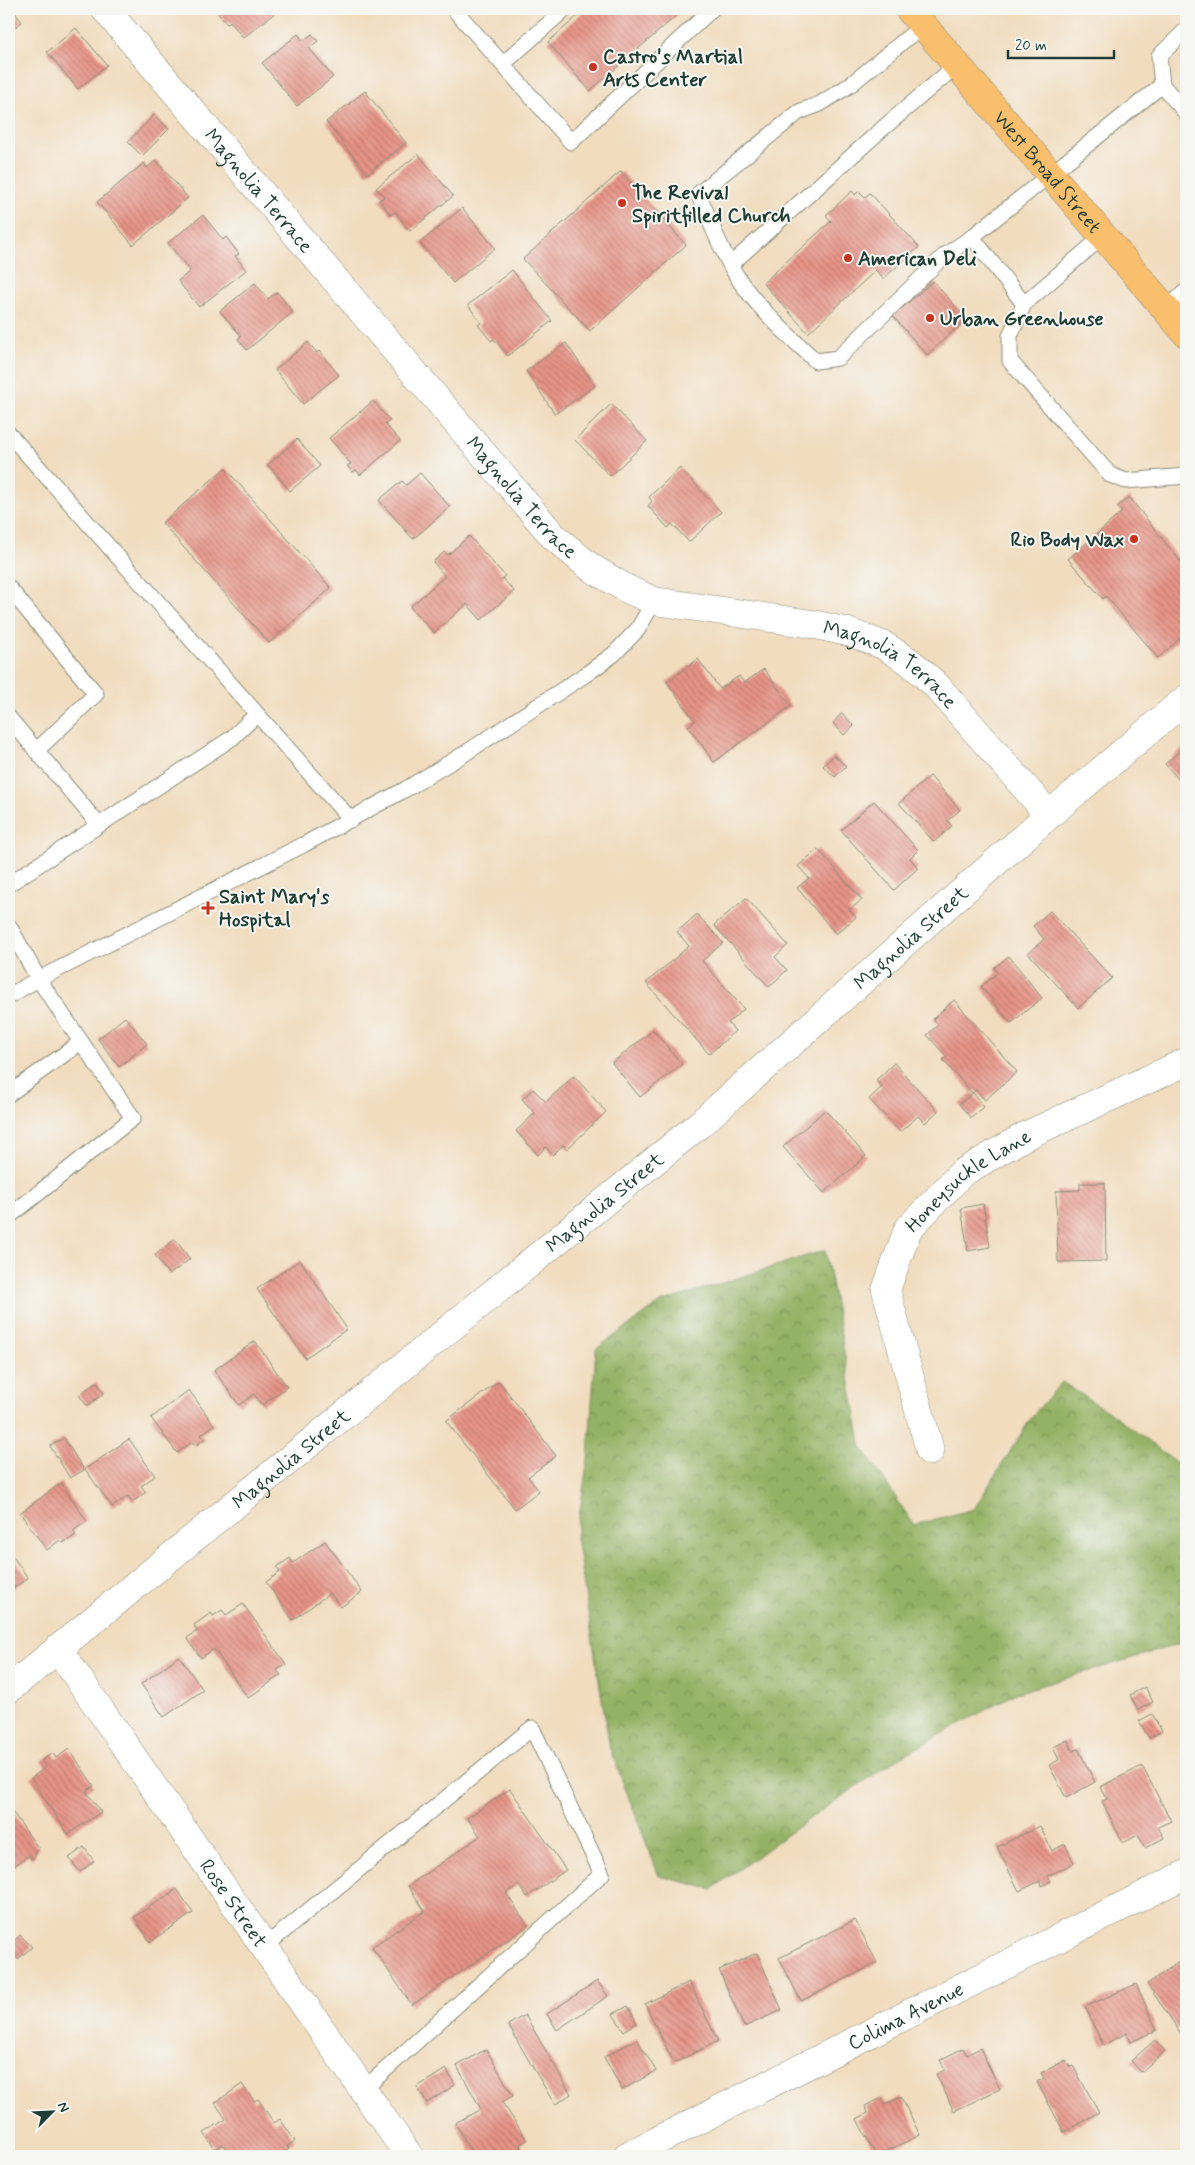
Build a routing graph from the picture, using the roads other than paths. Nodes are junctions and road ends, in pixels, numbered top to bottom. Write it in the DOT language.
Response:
graph roads {
  1 [pos="105,9"];
  2 [pos="454,9"];
  3 [pos="564,9"];
  4 [pos="712,9"];
  5 [pos="916,17"];
  6 [pos="1186,30"];
  7 [pos="503,64"];
  8 [pos="957,65"];
  9 [pos="1162,85"];
  10 [pos="1186,113"];
  11 [pos="1051,174"];
  12 [pos="972,237"];
  13 [pos="1102,237"];
  14 [pos="730,265"];
  15 [pos="1186,291"];
  16 [pos="1024,304"];
  17 [pos="1166,309"];
  18 [pos="1186,333"];
  19 [pos="9,434"];
  20 [pos="1186,476"];
  21 [pos="9,588"];
  22 [pos="654,601"];
  23 [pos="1186,699"];
  24 [pos="257,714"];
  25 [pos="9,718"];
  26 [pos="36,750"];
  27 [pos="1049,815"];
  28 [pos="351,820"];
  29 [pos="99,825"];
  30 [pos="9,884"];
  31 [pos="9,926"];
  32 [pos="38,980"];
  33 [pos="9,996"];
  34 [pos="81,1042"];
  35 [pos="1186,1062"];
  36 [pos="9,1094"];
  37 [pos="10,1215"];
  38 [pos="930,1450"];
  39 [pos="58,1649"];
  40 [pos="9,1689"];
  41 [pos="1186,1874"];
  42 [pos="264,1947"];
  43 [pos="363,2090"];
  44 [pos="409,2156"];
  45 [pos="627,2156"];
  1 -- 22 [label="street, Magnolia Terrace"];
  2 -- 7 [label="lane"];
  3 -- 7 [label="lane"];
  4 -- 7 [label="lane"];
  5 -- 8 [label="main road, West Broad Street"];
  5 -- 14 [label="lane"];
  6 -- 9 [label="lane"];
  8 -- 11 [label="main road, West Broad Street"];
  8 -- 14 [label="lane"];
  9 -- 10 [label="lane"];
  9 -- 11 [label="lane"];
  11 -- 12 [label="lane"];
  11 -- 13 [label="main road, West Broad Street"];
  12 -- 14 [label="lane"];
  12 -- 16 [label="lane"];
  13 -- 16 [label="lane"];
  13 -- 17 [label="main road, West Broad Street"];
  15 -- 17 [label="lane"];
  16 -- 20 [label="lane"];
  17 -- 18 [label="main road, West Broad Street"];
  19 -- 24 [label="lane"];
  21 -- 26 [label="lane"];
  22 -- 27 [label="street, Magnolia Terrace"];
  22 -- 28 [label="lane"];
  23 -- 27 [label="street, Magnolia Street"];
  24 -- 28 [label="lane"];
  24 -- 29 [label="lane"];
  25 -- 26 [label="lane"];
  26 -- 29 [label="lane"];
  27 -- 39 [label="street, Magnolia Street"];
  28 -- 32 [label="lane"];
  29 -- 30 [label="lane"];
  31 -- 32 [label="lane"];
  32 -- 33 [label="lane"];
  32 -- 34 [label="lane"];
  34 -- 36 [label="lane"];
  34 -- 37 [label="lane"];
  35 -- 38 [label="street, Honeysuckle Lane"];
  39 -- 40 [label="street, Magnolia Street"];
  39 -- 42 [label="street, Rose Street"];
  41 -- 45 [label="street, Colima Avenue"];
  42 -- 43 [label="street, Rose Street"];
  42 -- 43 [label="lane"];
  43 -- 44 [label="street, Rose Street"];
}
